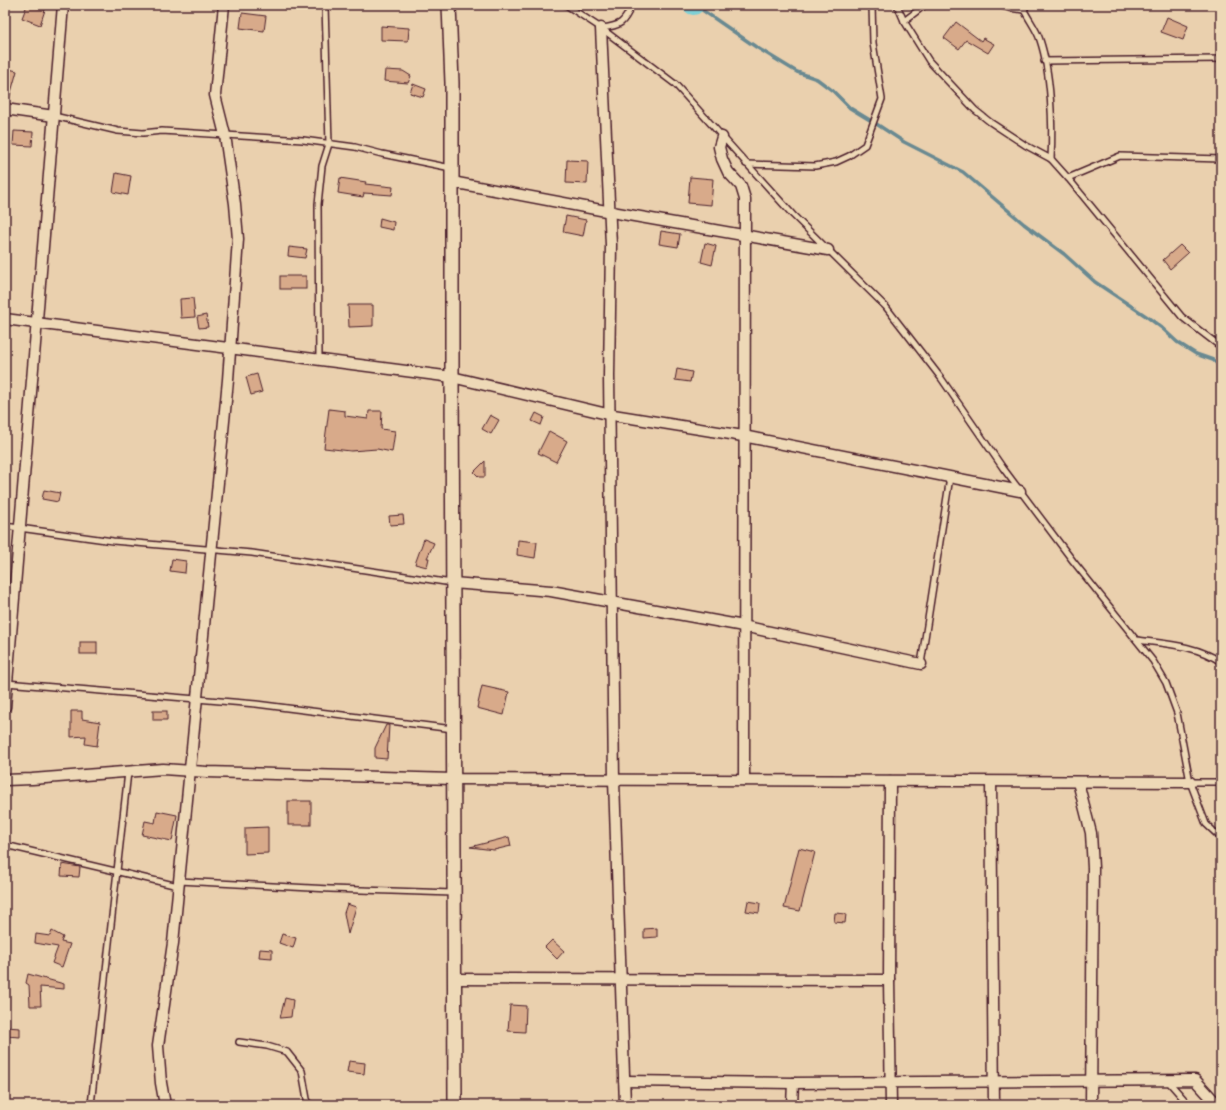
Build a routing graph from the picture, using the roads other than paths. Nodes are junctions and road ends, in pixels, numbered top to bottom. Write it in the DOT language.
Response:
graph roads {
  1 [pos="63,5"];
  2 [pos="224,5"];
  3 [pos="325,5"];
  4 [pos="449,5"];
  5 [pos="566,5"];
  6 [pos="632,5"];
  7 [pos="872,5"];
  8 [pos="897,5"];
  9 [pos="925,5"];
  10 [pos="998,5"];
  11 [pos="1026,8"];
  12 [pos="904,21"];
  13 [pos="601,28"];
  14 [pos="1221,58"];
  15 [pos="1044,61"];
  16 [pos="5,109"];
  17 [pos="54,116"];
  18 [pos="225,135"];
  19 [pos="722,137"];
  20 [pos="328,144"];
  21 [pos="1051,159"];
  22 [pos="1221,159"];
  23 [pos="746,164"];
  24 [pos="452,168"];
  25 [pos="1068,178"];
  26 [pos="452,182"];
  27 [pos="610,212"];
  28 [pos="744,236"];
  29 [pos="828,250"];
  30 [pos="5,319"];
  31 [pos="36,323"];
  32 [pos="1221,347"];
  33 [pos="230,348"];
  34 [pos="319,360"];
  35 [pos="452,377"];
  36 [pos="609,415"];
  37 [pos="744,436"];
  38 [pos="950,477"];
  39 [pos="1020,491"];
  40 [pos="5,526"];
  41 [pos="20,529"];
  42 [pos="211,550"];
  43 [pos="453,583"];
  44 [pos="612,602"];
  45 [pos="744,627"];
  46 [pos="1137,640"];
  47 [pos="1221,662"];
  48 [pos="921,664"];
  49 [pos="6,683"];
  50 [pos="196,699"];
  51 [pos="5,707"];
  52 [pos="453,728"];
  53 [pos="189,771"];
  54 [pos="128,772"];
  55 [pos="453,779"];
  56 [pos="5,780"];
  57 [pos="614,780"];
  58 [pos="744,780"];
  59 [pos="890,781"];
  60 [pos="990,782"];
  61 [pos="1078,782"];
  62 [pos="1190,782"];
  63 [pos="1221,782"];
  64 [pos="1221,838"];
  65 [pos="5,845"];
  66 [pos="117,871"];
  67 [pos="178,884"];
  68 [pos="454,893"];
  69 [pos="454,979"];
  70 [pos="621,980"];
  71 [pos="889,980"];
  72 [pos="239,1042"];
  73 [pos="1168,1080"];
  74 [pos="624,1081"];
  75 [pos="1091,1081"];
  76 [pos="993,1082"];
  77 [pos="792,1083"];
  78 [pos="891,1083"];
  79 [pos="91,1105"];
  80 [pos="165,1105"];
  81 [pos="310,1105"];
  82 [pos="455,1105"];
  83 [pos="625,1105"];
  84 [pos="792,1105"];
  85 [pos="891,1105"];
  86 [pos="994,1105"];
  87 [pos="1091,1105"];
  88 [pos="1189,1105"];
  89 [pos="1218,1105"];
  1 -- 17 [label="street"];
  2 -- 18 [label="street"];
  3 -- 20 [label="lane"];
  4 -- 24 [label="street"];
  5 -- 13 [label="lane"];
  6 -- 13 [label="lane"];
  7 -- 23 [label="lane"];
  8 -- 12 [label="lane"];
  9 -- 12 [label="lane"];
  10 -- 11 [label="lane"];
  11 -- 15 [label="lane"];
  12 -- 21 [label="lane"];
  13 -- 19 [label="lane"];
  13 -- 27 [label="street"];
  14 -- 15 [label="lane"];
  15 -- 21 [label="lane"];
  16 -- 17 [label="street"];
  17 -- 18 [label="lane"];
  17 -- 31 [label="street"];
  18 -- 20 [label="lane"];
  18 -- 33 [label="street"];
  19 -- 23 [label="lane"];
  19 -- 28 [label="street"];
  20 -- 24 [label="lane"];
  20 -- 34 [label="lane"];
  21 -- 25 [label="lane"];
  22 -- 25 [label="lane"];
  23 -- 29 [label="lane"];
  24 -- 26 [label="street"];
  25 -- 32 [label="lane"];
  26 -- 27 [label="street"];
  26 -- 35 [label="street"];
  27 -- 28 [label="street"];
  27 -- 36 [label="street"];
  28 -- 29 [label="street"];
  28 -- 37 [label="street"];
  29 -- 39 [label="lane"];
  30 -- 31 [label="street"];
  31 -- 33 [label="street"];
  31 -- 41 [label="street"];
  33 -- 34 [label="street"];
  33 -- 42 [label="street"];
  34 -- 35 [label="street"];
  35 -- 36 [label="street"];
  35 -- 43 [label="street"];
  36 -- 37 [label="street"];
  36 -- 44 [label="street"];
  37 -- 38 [label="street"];
  37 -- 45 [label="street"];
  38 -- 39 [label="street"];
  38 -- 48 [label="lane"];
  39 -- 46 [label="lane"];
  40 -- 41 [label="lane"];
  41 -- 42 [label="lane"];
  41 -- 49 [label="street"];
  42 -- 43 [label="lane"];
  42 -- 50 [label="street"];
  43 -- 44 [label="street"];
  43 -- 52 [label="street"];
  44 -- 45 [label="street"];
  44 -- 57 [label="street"];
  45 -- 48 [label="street"];
  45 -- 58 [label="street"];
  46 -- 47 [label="lane"];
  46 -- 62 [label="lane"];
  49 -- 50 [label="lane"];
  49 -- 51 [label="street"];
  50 -- 52 [label="lane"];
  50 -- 53 [label="street"];
  52 -- 55 [label="street"];
  53 -- 54 [label="street"];
  53 -- 55 [label="street"];
  53 -- 67 [label="street"];
  54 -- 56 [label="street"];
  54 -- 66 [label="lane"];
  55 -- 57 [label="street"];
  55 -- 68 [label="street"];
  57 -- 58 [label="street"];
  57 -- 70 [label="street"];
  58 -- 59 [label="street"];
  59 -- 60 [label="street"];
  59 -- 71 [label="street"];
  60 -- 61 [label="street"];
  60 -- 76 [label="street"];
  61 -- 62 [label="street"];
  61 -- 75 [label="street"];
  62 -- 63 [label="lane"];
  62 -- 64 [label="lane"];
  65 -- 66 [label="lane"];
  66 -- 67 [label="lane"];
  66 -- 79 [label="lane"];
  67 -- 68 [label="lane"];
  67 -- 80 [label="street"];
  68 -- 69 [label="street"];
  69 -- 70 [label="street"];
  69 -- 82 [label="street"];
  70 -- 71 [label="street"];
  70 -- 74 [label="street"];
  71 -- 78 [label="street"];
  72 -- 81 [label="lane"];
  73 -- 75 [label="street"];
  73 -- 88 [label="lane"];
  73 -- 89 [label="street"];
  74 -- 77 [label="street"];
  74 -- 83 [label="street"];
  75 -- 76 [label="street"];
  75 -- 87 [label="street"];
  76 -- 78 [label="street"];
  76 -- 86 [label="street"];
  77 -- 78 [label="street"];
  77 -- 84 [label="street"];
  78 -- 85 [label="street"];
}
